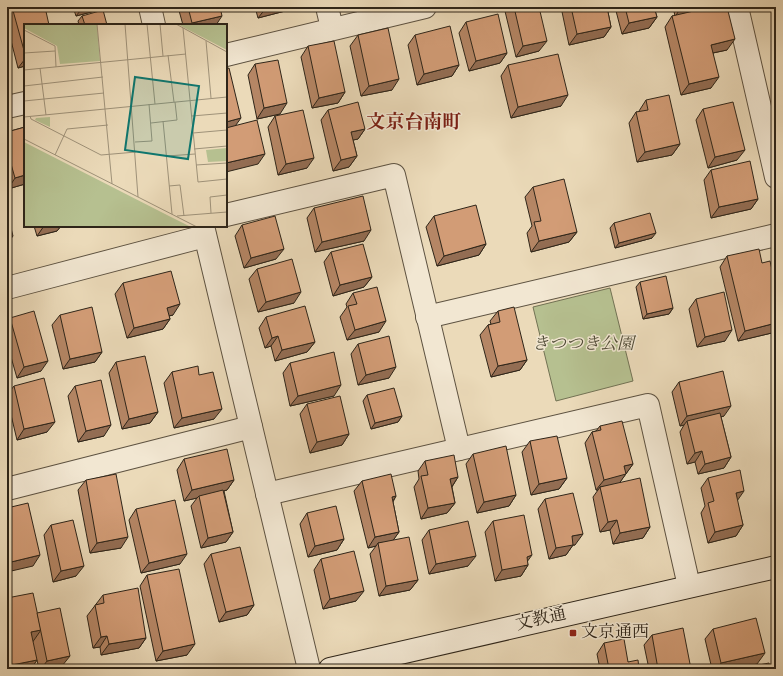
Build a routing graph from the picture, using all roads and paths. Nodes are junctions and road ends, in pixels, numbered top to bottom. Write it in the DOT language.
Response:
graph roads {
  1 [pos="150,7"];
  2 [pos="327,7"];
  3 [pos="425,7"];
  4 [pos="737,7"];
  5 [pos="154,24"];
  6 [pos="332,28"];
  7 [pos="227,55"];
  8 [pos="24,103"];
  9 [pos="7,107"];
  10 [pos="776,177"];
  11 [pos="227,215"];
  12 [pos="204,231"];
  13 [pos="776,235"];
  14 [pos="7,288"];
  15 [pos="427,317"];
  16 [pos="251,427"];
  17 [pos="459,449"];
  18 [pos="7,489"];
  19 [pos="267,494"];
  20 [pos="776,567"];
  21 [pos="689,586"];
  22 [pos="309,669"];
  23 [pos="330,669"];
  1 -- 5 [label="street"];
  2 -- 6 [label="street"];
  3 -- 6 [label="street"];
  4 -- 10 [label="street"];
  6 -- 7 [label="street"];
  8 -- 9 [label="street"];
  11 -- 15 [label="street"];
  12 -- 14 [label="street"];
  12 -- 16 [label="street"];
  13 -- 15 [label="street"];
  15 -- 17 [label="street"];
  16 -- 18 [label="street"];
  16 -- 19 [label="street"];
  17 -- 19 [label="street"];
  17 -- 21 [label="street"];
  19 -- 22 [label="street"];
  20 -- 21 [label="street, 文教通"];
  21 -- 23 [label="street, 文教通"];
}
